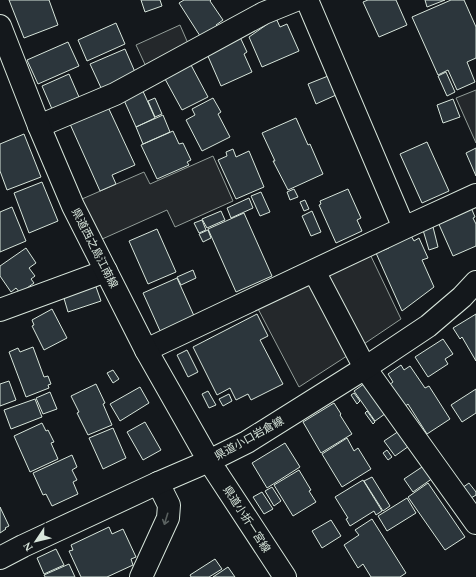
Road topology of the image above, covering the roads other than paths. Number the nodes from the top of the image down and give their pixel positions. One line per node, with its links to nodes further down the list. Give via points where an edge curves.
1 (296, 0): 3 (street)
2 (306, 0): 7 (street)
3 (260, 7): 5 (street, via 115,94)
4 (0, 26): 5 (street, 県道西之島江南線)
5 (39, 126): 8 (street, 県道西之島江南線)
6 (476, 194): 7 (street)
7 (404, 228): 9 (street)
8 (106, 271): 11 (street); 12 (street, 県道西之島江南線)
9 (314, 271): 12 (street); 13 (street)
10 (476, 282): 13 (street, 県道小口岩倉線, via 428,326)
11 (0, 310)
12 (146, 350): 14 (street, 県道西之島江南線)
13 (365, 368): 14 (street, 県道小口岩倉線, via 247,442); 16 (street)
14 (209, 461): 15 (street, 県道小口岩倉線); 19 (street, 県道小折一宮線)
15 (158, 483): 17 (street, 県道小口岩倉線); 18 (street, one-way to 18, via 169,505 168,518)
16 (476, 524)
17 (0, 558)
18 (141, 577)
19 (285, 577)

